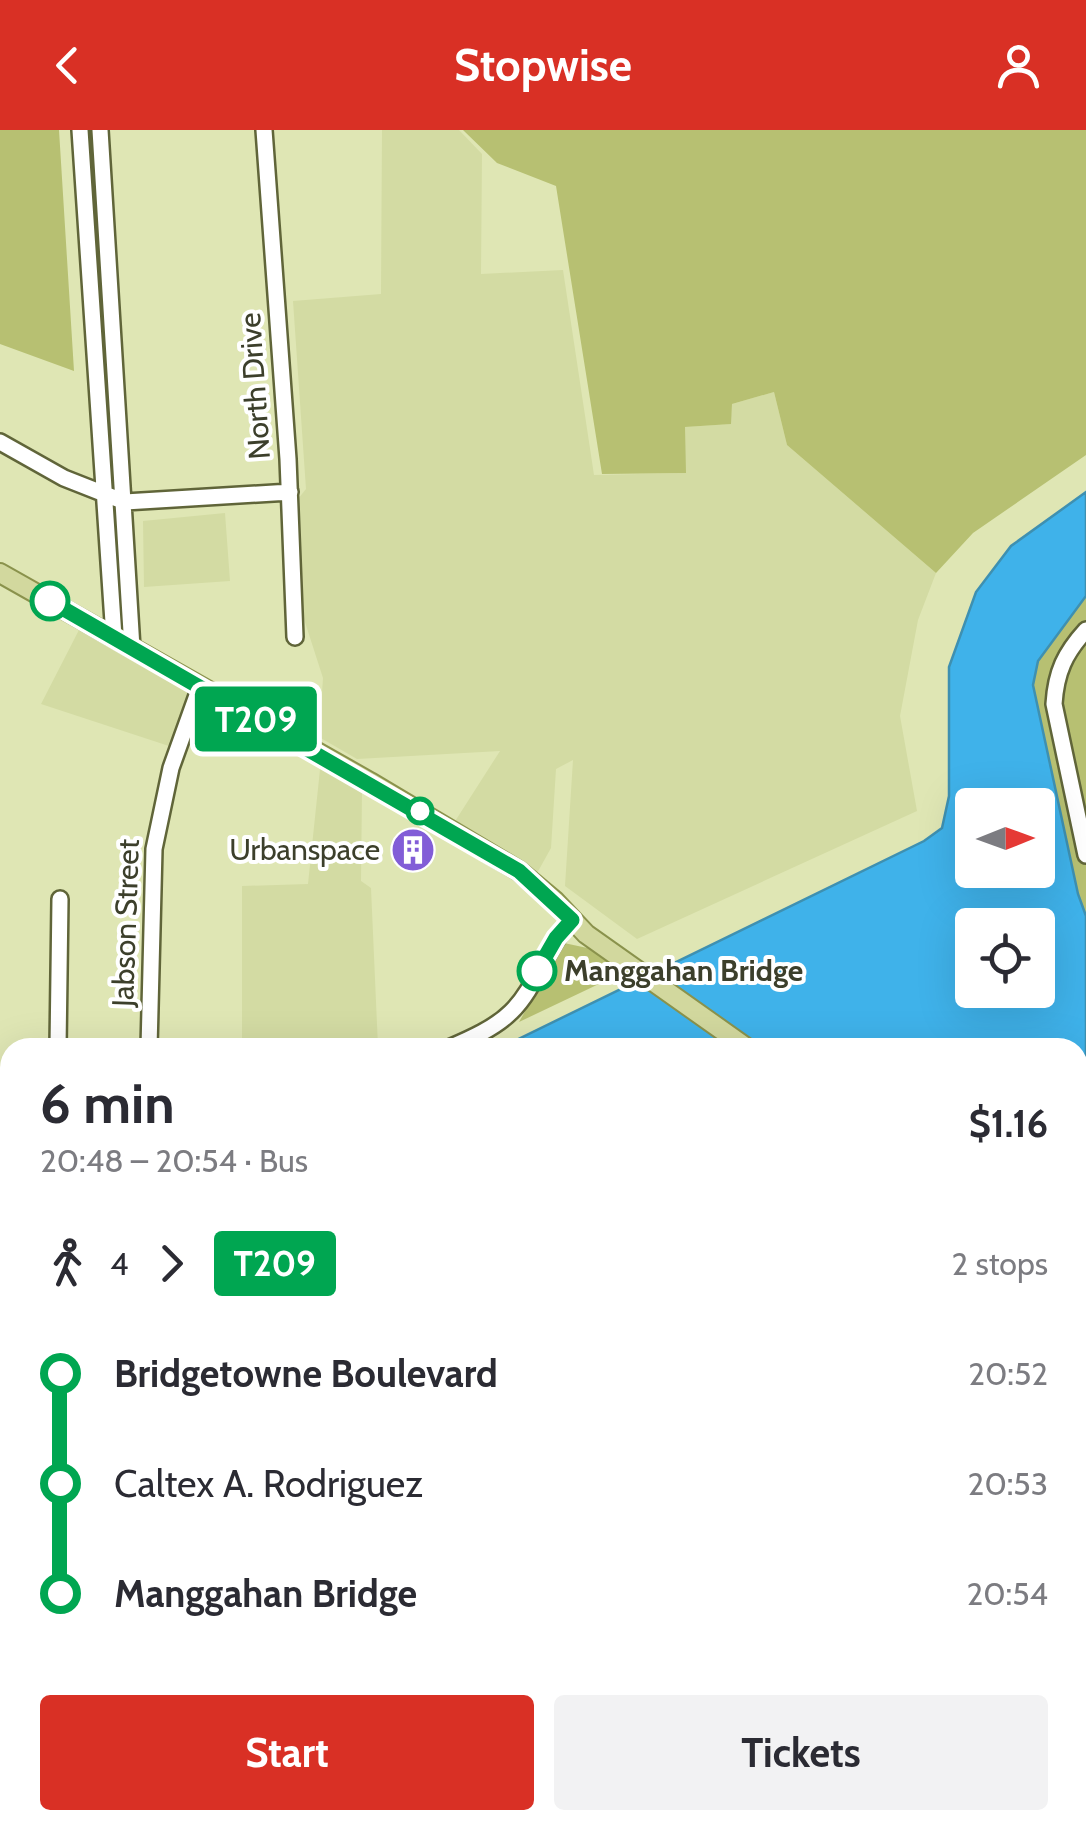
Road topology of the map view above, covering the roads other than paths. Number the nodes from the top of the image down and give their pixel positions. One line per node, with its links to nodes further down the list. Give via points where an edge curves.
1 (80, 130): 6 (street)
2 (100, 130): 7 (street)
3 (264, 130): 5 (street, North Drive)
4 (0, 442): 6 (street)
5 (290, 492): 7 (street); 11 (street, North Drive)
6 (105, 496): 7 (street); 10 (street)
7 (125, 502): 12 (street)
8 (0, 573): 10 (main road)
9 (1086, 630): 14 (street, via 1064,656 1054,704)
10 (114, 637): 12 (main road)
11 (296, 637)
12 (132, 648): 13 (main road)
13 (200, 688): 16 (main road, via 484,849 548,894); 18 (street, Jabson Street, via 170,768 154,849)
14 (1086, 855)
15 (60, 899): 17 (street)
16 (572, 920): 19 (street, via 513,1011); 20 (main road)
17 (58, 1038)
18 (149, 1038)
19 (469, 1038)
20 (733, 1038)

